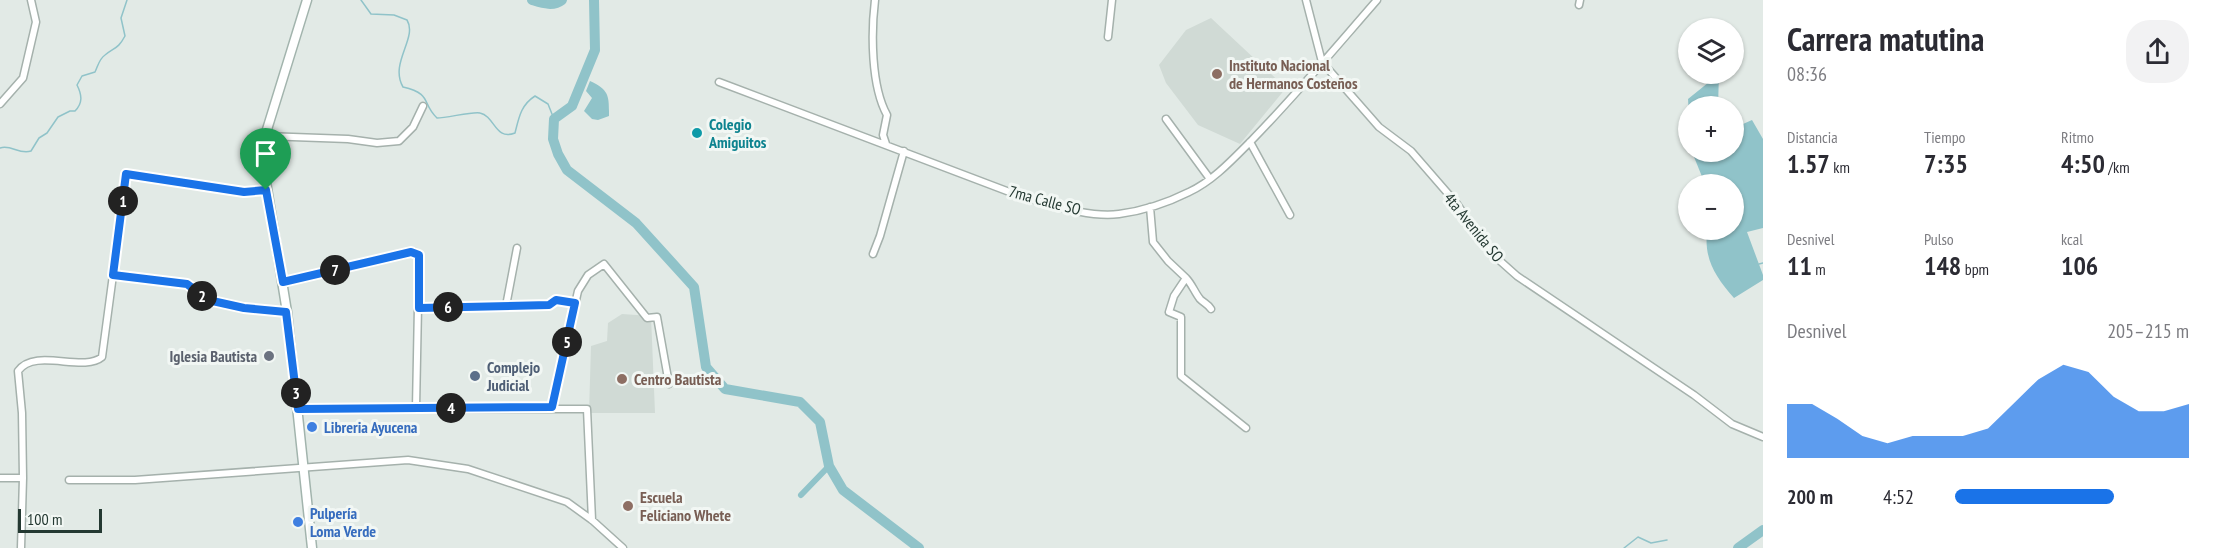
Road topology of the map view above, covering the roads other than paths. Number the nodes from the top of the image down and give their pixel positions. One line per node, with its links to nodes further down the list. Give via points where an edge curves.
1 (31, 0): 10 (street, via 36,22 23,78)
2 (307, 0): 13 (main road)
3 (875, 0): 15 (street, via 873,43 880,102 887,115 883,135)
4 (1112, 0): 7 (street)
5 (1306, 0): 8 (street, 4ta Avenida SO)
6 (1377, 0): 8 (street, 7ma Calle SO)
7 (1108, 37)
8 (1322, 62): 14 (street, 7ma Calle SO); 36 (street, 4ta Avenida SO, via 1379,127 1411,151 1457,204 1490,252 1517,276 1732,424)
9 (719, 82): 15 (street, 7ma Calle SO)
10 (0, 104)
11 (423, 106): 13 (street, via 413,127 399,141)
12 (1166, 119): 17 (street)
13 (265, 136): 18 (main road, via 262,157)
14 (1250, 142): 17 (street, 7ma Calle SO); 20 (street)
15 (886, 144): 16 (street, 7ma Calle SO)
16 (904, 151): 19 (street, 7ma Calle SO, via 1067,209 1117,214); 22 (street)
17 (1210, 179): 19 (street, 7ma Calle SO, via 1190,192)
18 (266, 190): 23 (street, via 244,192 126,174); 25 (main road)
19 (1150, 207): 24 (street, via 1153,242)
20 (1290, 215)
21 (517, 248): 27 (street)
22 (873, 254)
23 (113, 275): 30 (street, via 187,284 208,300); 39 (street, via 102,357 94,362 30,363 18,371)
24 (1186, 278): 29 (street); 35 (street, via 1169,312 1181,317 1181,376)
25 (283, 282): 28 (street, via 415,252 419,255); 30 (main road)
26 (575, 303): 27 (street, via 556,300 549,305); 31 (street, via 588,275 604,264 647,318 657,317); 32 (street)
27 (506, 306): 28 (street)
28 (419, 308): 33 (street)
29 (1211, 309)
30 (286, 312): 34 (main road)
31 (669, 384)
32 (552, 407): 33 (street); 41 (street, via 587,409)
33 (416, 408): 34 (street)
34 (298, 409): 37 (main road)
35 (1246, 428)
36 (1763, 437)
37 (302, 469): 40 (street, via 135,480); 41 (street, via 408,460 447,464 526,486 567,502); 43 (main road)
38 (0, 478): 39 (street)
39 (23, 478): 42 (street)
40 (69, 480)
41 (592, 520): 44 (street)
42 (21, 548)
43 (312, 548)
44 (623, 548)

